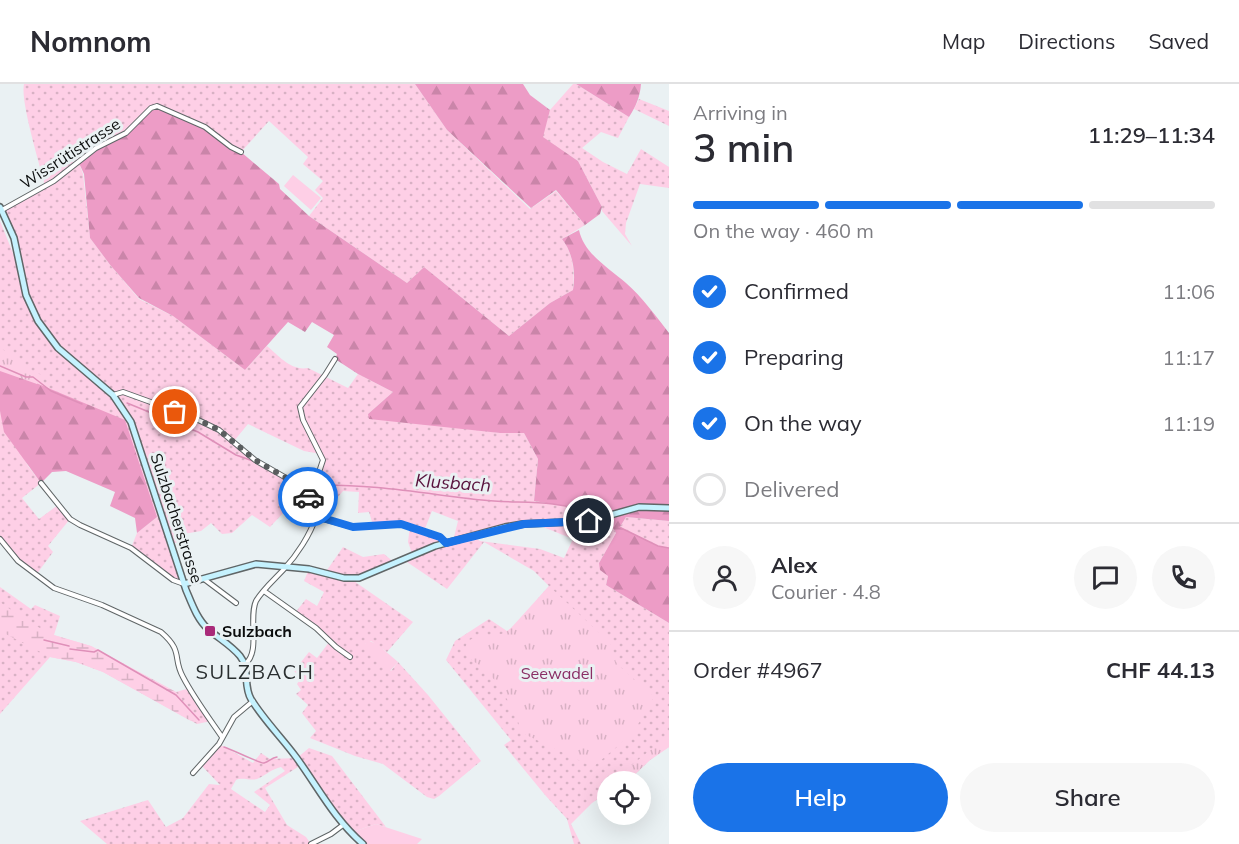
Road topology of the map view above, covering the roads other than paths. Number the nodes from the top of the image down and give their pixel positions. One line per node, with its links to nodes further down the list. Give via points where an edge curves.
1 (241, 152): 2 (street, Wissrütistrasse, via 205,127 157,106 126,133 96,148 54,181)
2 (1, 209): 4 (street, Sulzbacherstrasse, via 14,238 26,294 38,321 58,348)
3 (335, 359): 6 (street, via 300,407 323,460)
4 (113, 395): 6 (street, via 127,394 219,430); 13 (street, Sulzbacherstrasse, via 131,422)
5 (41, 483): 13 (street, via 70,519 131,548)
6 (310, 499): 8 (street)
7 (669, 508): 10 (street, via 639,507 572,524 524,524)
8 (316, 516): 10 (street, via 353,527 401,524 440,537); 11 (street)
9 (0, 539): 19 (street, via 18,561 54,588 161,632 175,648 182,675)
10 (446, 543): 11 (street, via 359,578)
11 (285, 568): 12 (street, via 256,564); 14 (street)
12 (203, 579): 13 (street); 15 (street)
13 (184, 584): 17 (street, Sulzbacherstrasse, via 201,622 235,651)
14 (264, 591): 16 (street); 17 (street, via 254,607 252,645)
15 (236, 603)
16 (350, 657)
17 (244, 664): 18 (street)
18 (252, 701): 19 (street, via 234,717); 21 (street)
19 (222, 737): 20 (street)
20 (193, 774)
21 (345, 828): 22 (street); 23 (street)
22 (311, 844)
23 (363, 844)

